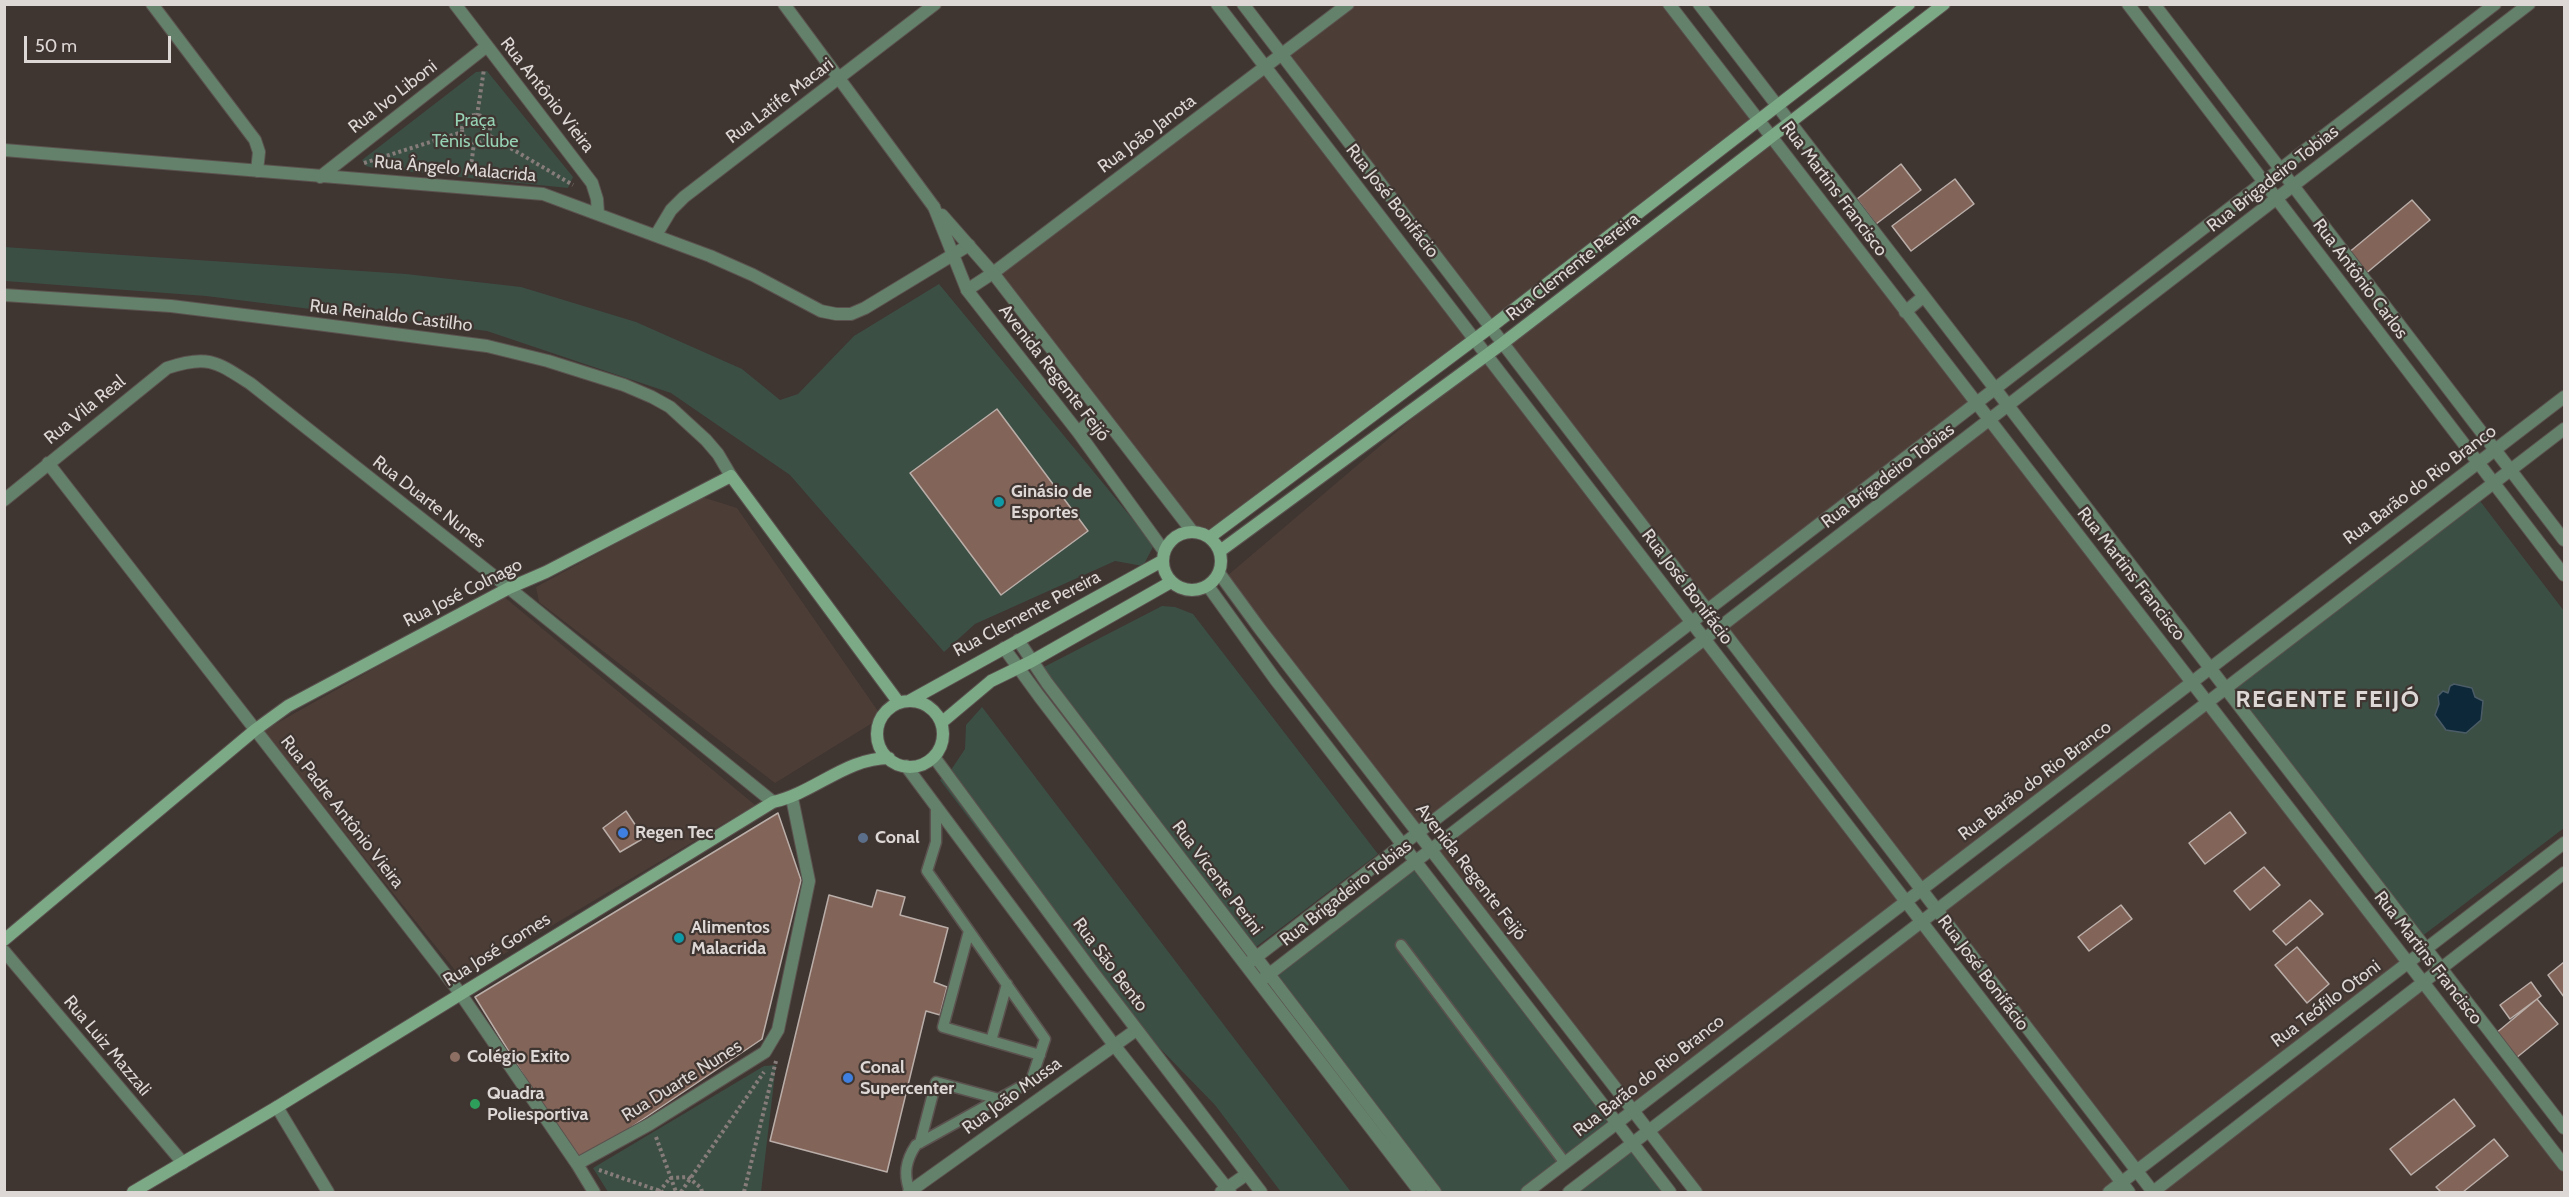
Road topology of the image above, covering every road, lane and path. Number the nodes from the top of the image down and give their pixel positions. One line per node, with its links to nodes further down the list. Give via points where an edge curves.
1 (152, 4): 31 (street, via 255,140 259,152)
2 (455, 4): 16 (street, Rua Antônio Vieira)
3 (784, 4): 19 (street, Avenida Regente Feijó)
4 (935, 4): 19 (street, Rua Latife Macari)
5 (1217, 4): 18 (street, Rua José Bonifácio)
6 (1243, 4): 17 (street, Rua José Bonifácio)
7 (1348, 4): 17 (street, Rua João Janota)
8 (1669, 4): 22 (street, Rua Martins Francisco)
9 (1699, 4): 20 (street, Rua Martins Francisco)
10 (1909, 4): 20 (main road, Rua Clemente Pereira)
11 (1944, 4): 23 (main road, Rua Clemente Pereira)
12 (2128, 4): 33 (street, Rua Antônio Carlos)
13 (2154, 4): 30 (street, Rua Antônio Carlos)
14 (2495, 4): 30 (street, Rua Brigadeiro Tobias)
15 (2529, 4): 34 (street, Rua Brigadeiro Tobias)
16 (487, 46): 21 (path); 32 (street, Rua Ivo Liboni); 36 (street, Rua Antônio Vieira, via 592,183)
17 (1281, 55): 18 (street, Rua João Janota); 48 (street, Rua José Bonifácio)
18 (1265, 66): 43 (street, Rua João Janota); 49 (street, Rua José Bonifácio)
19 (838, 79): 38 (street, Avenida Regente Feijó); 40 (street, Rua Latife Macari, via 684,197)
20 (1777, 106): 22 (main road, Rua Clemente Pereira); 23 (street, Rua Martins Francisco)
21 (477, 116): 24 (path, via 470,115 462,123); 25 (path, via 490,124)
22 (1759, 120): 26 (street, Rua Martins Francisco); 48 (main road, Rua Clemente Pereira)
23 (1790, 123): 26 (main road, Rua Clemente Pereira); 46 (street, Rua Martins Francisco)
24 (462, 132): 27 (path); 29 (path)
25 (490, 136): 27 (path, via 481,144); 36 (path)
26 (1772, 138): 47 (street, Rua Martins Francisco); 50 (main road, Rua Clemente Pereira)
27 (474, 143): 35 (path)
28 (4, 150): 31 (street, Rua Ângelo Malacrida)
29 (353, 166)
30 (2281, 170): 33 (street, Rua Brigadeiro Tobias); 34 (street, Rua Antônio Carlos)
31 (257, 171): 32 (street, Rua Ângelo Malacrida)
32 (320, 177): 35 (street, Rua Ângelo Malacrida)
33 (2264, 182): 37 (street, Rua Antônio Carlos); 53 (street, Rua Brigadeiro Tobias)
34 (2293, 186): 37 (street, Rua Brigadeiro Tobias); 61 (street, Rua Antônio Carlos)
35 (468, 187): 39 (street, Rua Ângelo Malacrida, via 543,194)
36 (597, 199): 39 (street, Rua Antônio Vieira)
37 (2277, 199): 56 (street, Rua Brigadeiro Tobias); 63 (street, Rua Antônio Carlos)
38 (934, 207): 41 (street, Avenida Regente Feijó); 42 (street, Avenida Regente Feijó)
39 (598, 213): 40 (street, Rua Ângelo Malacrida)
40 (656, 235): 42 (street, Rua Ângelo Malacrida, via 753,275 820,311 836,314 851,314 865,308)
41 (969, 245): 42 (street, Rua Ângelo Malacrida); 43 (street, Avenida Regente Feijó)
42 (954, 254): 44 (street, Avenida Regente Feijó)
43 (993, 273): 44 (street, Rua João Janota); 57 (street, Avenida Regente Feijó)
44 (967, 290): 60 (street, Avenida Regente Feijó)
45 (4, 295): 65 (street, Rua Reinaldo Castilho, via 171,306 487,346 548,361 624,385 670,407 706,440)
46 (1923, 297): 47 (street); 53 (street, Rua Martins Francisco)
47 (1905, 312): 55 (street, Rua Martins Francisco)
48 (1491, 327): 49 (main road, Rua Clemente Pereira); 50 (street, Rua José Bonifácio)
49 (1475, 338): 51 (street, Rua José Bonifácio); 69 (main road, Rua Clemente Pereira)
50 (1503, 343): 51 (main road, Rua Clemente Pereira); 78 (street, Rua José Bonifácio)
51 (1487, 355): 71 (main road, Rua Clemente Pereira); 79 (street, Rua José Bonifácio)
52 (194, 360): 62 (street, Rua Vila Real, via 167,368); 77 (street, Rua Duarte Nunes, via 210,361 251,384)
53 (1994, 389): 55 (street, Rua Brigadeiro Tobias); 56 (street, Rua Martins Francisco)
54 (2565, 397): 61 (street, Rua Barão do Rio Branco)
55 (1977, 404): 58 (street, Rua Martins Francisco); 78 (street, Rua Brigadeiro Tobias)
56 (2008, 406): 58 (street, Rua Brigadeiro Tobias); 87 (street, Rua Martins Francisco)
57 (1101, 413): 60 (street); 68 (street, Avenida Regente Feijó)
58 (1990, 420): 80 (street, Rua Brigadeiro Tobias); 89 (street, Rua Martins Francisco)
59 (2565, 429): 64 (street)
60 (1078, 432): 72 (street, Avenida Regente Feijó)
61 (2496, 450): 63 (street, Rua Barão do Rio Branco); 64 (street, Rua Antônio Carlos)
62 (48, 463): 67 (street, Rua Vila Real); 95 (street, Rua Padre Antônio Vieira)
63 (2479, 463): 66 (street, Rua Antônio Carlos); 87 (street, Rua Barão do Rio Branco)
64 (2511, 470): 66 (street); 70 (street, Rua Antônio Carlos)
65 (731, 476): 77 (main road, Rua José Colnago); 91 (main road)
66 (2494, 483): 74 (street, Rua Antônio Carlos); 90 (street)
67 (4, 500)
68 (1192, 531): 69 (main road); 72 (main road, via 1172,539)
69 (1210, 537): 71 (main road)
70 (2565, 540)
71 (1220, 551): 73 (main road)
72 (1163, 556): 75 (main road, via 1166,576); 82 (main road, Rua Clemente Pereira)
73 (1219, 573): 76 (main road); 86 (street, Avenida Regente Feijó)
74 (2565, 574)
75 (1172, 582): 76 (main road, via 1189,591); 84 (main road)
76 (1208, 586): 88 (street, Avenida Regente Feijó)
77 (509, 588): 95 (main road, Rua José Colnago, via 302,698); 103 (street, Rua Duarte Nunes)
78 (1707, 610): 79 (street, Rua Brigadeiro Tobias); 80 (street, Rua José Bonifácio)
79 (1691, 622): 81 (street, Rua José Bonifácio); 93 (street, Rua Brigadeiro Tobias)
80 (1720, 627): 81 (street, Rua Brigadeiro Tobias); 111 (street, Rua José Bonifácio)
81 (1704, 639): 96 (street, Rua Brigadeiro Tobias); 112 (street, Rua José Bonifácio)
82 (1018, 640): 83 (main road, Rua Clemente Pereira); 84 (street, Rua Vicente Perini)
83 (1004, 648): 85 (street, Rua Vicente Perini); 91 (main road, Rua Clemente Pereira)
84 (1032, 661): 85 (main road); 120 (street, Rua Vicente Perini)
85 (1018, 667): 94 (main road, via 991,681); 120 (street, Rua Vicente Perini)
86 (1290, 668): 88 (street); 97 (street, Avenida Regente Feijó)
87 (2210, 668): 89 (street, Rua Barão do Rio Branco); 90 (street, Rua Martins Francisco)
88 (1275, 679): 98 (street, Avenida Regente Feijó)
89 (2192, 683): 92 (street, Rua Martins Francisco); 111 (street, Rua Barão do Rio Branco)
90 (2226, 688): 92 (street); 118 (street, Rua Martins Francisco)
91 (904, 702): 94 (main road, via 929,707); 100 (main road, via 890,708 878,726 879,745)
92 (2208, 703): 113 (street); 121 (street, Rua Martins Francisco)
93 (1567, 718): 96 (street); 105 (street, Rua Brigadeiro Tobias)
94 (941, 723): 99 (main road, via 943,741)
95 (255, 730): 116 (main road, Rua José Colnago); 126 (street, Rua Padre Antônio Vieira)
96 (1580, 735): 108 (street, Rua Brigadeiro Tobias)
97 (1350, 745): 98 (street); 105 (street, Avenida Regente Feijó)
98 (1334, 756): 107 (street, Avenida Regente Feijó)
99 (934, 757): 101 (main road, via 916,766); 128 (street, Rua São Bento)
100 (889, 758): 101 (main road); 102 (main road, Rua José Gomes, via 851,767)
101 (906, 766): 104 (street)
102 (792, 798): 103 (main road, Rua José Gomes); 127 (street, Rua Duarte Nunes, via 809,880)
103 (773, 802): 126 (main road, Rua José Gomes)
104 (936, 806): 115 (lane, via 936,842 927,871); 130 (street)
105 (1418, 833): 107 (street, Rua Brigadeiro Tobias); 108 (street, Avenida Regente Feijó)
106 (2565, 843): 118 (street, Rua Teófilo Otoni)
107 (1402, 845): 109 (street, Avenida Regente Feijó); 120 (street, Rua Brigadeiro Tobias)
108 (1431, 850): 109 (street, Rua Brigadeiro Tobias); 135 (street, Avenida Regente Feijó)
109 (1416, 862): 123 (street, Rua Brigadeiro Tobias); 137 (street, Avenida Regente Feijó)
110 (2565, 873): 122 (street)
111 (1921, 890): 112 (street, Rua Barão do Rio Branco); 113 (street, Rua José Bonifácio)
112 (1905, 901): 114 (street, Rua José Bonifácio); 135 (street, Rua Barão do Rio Branco)
113 (1937, 910): 114 (street); 146 (street, Rua José Bonifácio)
114 (1921, 921): 139 (street); 150 (street, Rua José Bonifácio)
115 (969, 931): 125 (lane); 129 (lane, via 944,1027)
116 (4, 940)
117 (1401, 945): 143 (lane)
118 (2426, 949): 121 (street, Rua Teófilo Otoni); 122 (street, Rua Martins Francisco)
119 (4, 951): 142 (street, Rua Luiz Mazzali)
120 (1250, 962): 123 (street, Rua Vicente Perini)
121 (2409, 963): 124 (street, Rua Martins Francisco); 146 (street, Rua Teófilo Otoni)
122 (2441, 968): 124 (street); 138 (street, Rua Martins Francisco)
123 (1264, 979): 162 (street, Rua Vicente Perini); 163 (street, Rua Vicente Perini)
124 (2424, 983): 145 (street, Rua Martins Francisco); 169 (street)
125 (1007, 984): 129 (lane); 132 (lane, via 1045,1039)
126 (460, 993): 134 (main road, Rua José Gomes); 144 (street, Rua Padre Antônio Vieira)
127 (778, 1030): 131 (street, Rua Duarte Nunes); 159 (path, via 776,1065)
128 (1136, 1030): 130 (street, Rua João Mussa); 147 (street, Rua São Bento)
129 (991, 1041): 132 (lane)
130 (1114, 1045): 151 (street); 160 (street, Rua João Mussa)
131 (765, 1052): 136 (street, Rua Duarte Nunes); 149 (path, via 769,1065)
132 (1040, 1055): 133 (lane, via 1031,1081)
133 (999, 1099): 140 (lane); 140 (lane, via 936,1082)
134 (277, 1107): 142 (main road, Rua José Gomes); 153 (street)
135 (1633, 1111): 137 (street, Rua Barão do Rio Branco); 139 (street, Avenida Regente Feijó)
136 (650, 1124): 144 (street, Rua Duarte Nunes); 148 (path)
137 (1617, 1124): 141 (street, Avenida Regente Feijó); 143 (street, Rua Barão do Rio Branco)
138 (2565, 1128)
139 (1648, 1131): 141 (street); 167 (street, Avenida Regente Feijó)
140 (920, 1143): 160 (lane, via 907,1162 905,1180)
141 (1632, 1144): 165 (street); 166 (street, Avenida Regente Feijó)
142 (183, 1163): 152 (main road, Rua José Gomes)
143 (1565, 1163): 164 (street, Rua Barão do Rio Branco)
144 (577, 1164): 154 (street, Rua Padre Antônio Vieira); 155 (path)
145 (2565, 1165)
146 (2137, 1171): 150 (street, Rua Teófilo Otoni); 169 (street, Rua José Bonifácio)
147 (1247, 1174): 151 (street); 161 (street, Rua São Bento)
148 (670, 1178): 149 (path); 155 (path); 156 (path)
149 (691, 1179): 157 (path); 158 (path)
150 (2125, 1188): 168 (street, Rua Teófilo Otoni)
151 (1226, 1191)
152 (133, 1192)
153 (328, 1192)
154 (594, 1192)
155 (660, 1192)
156 (676, 1192)
157 (681, 1192)
158 (702, 1192)
159 (744, 1192)
160 (909, 1192)
161 (1261, 1192)
162 (1420, 1192)
163 (1435, 1192)
164 (1527, 1192)
165 (1569, 1192)
166 (1670, 1192)
167 (1696, 1192)
168 (2109, 1192)
169 (2153, 1192)

